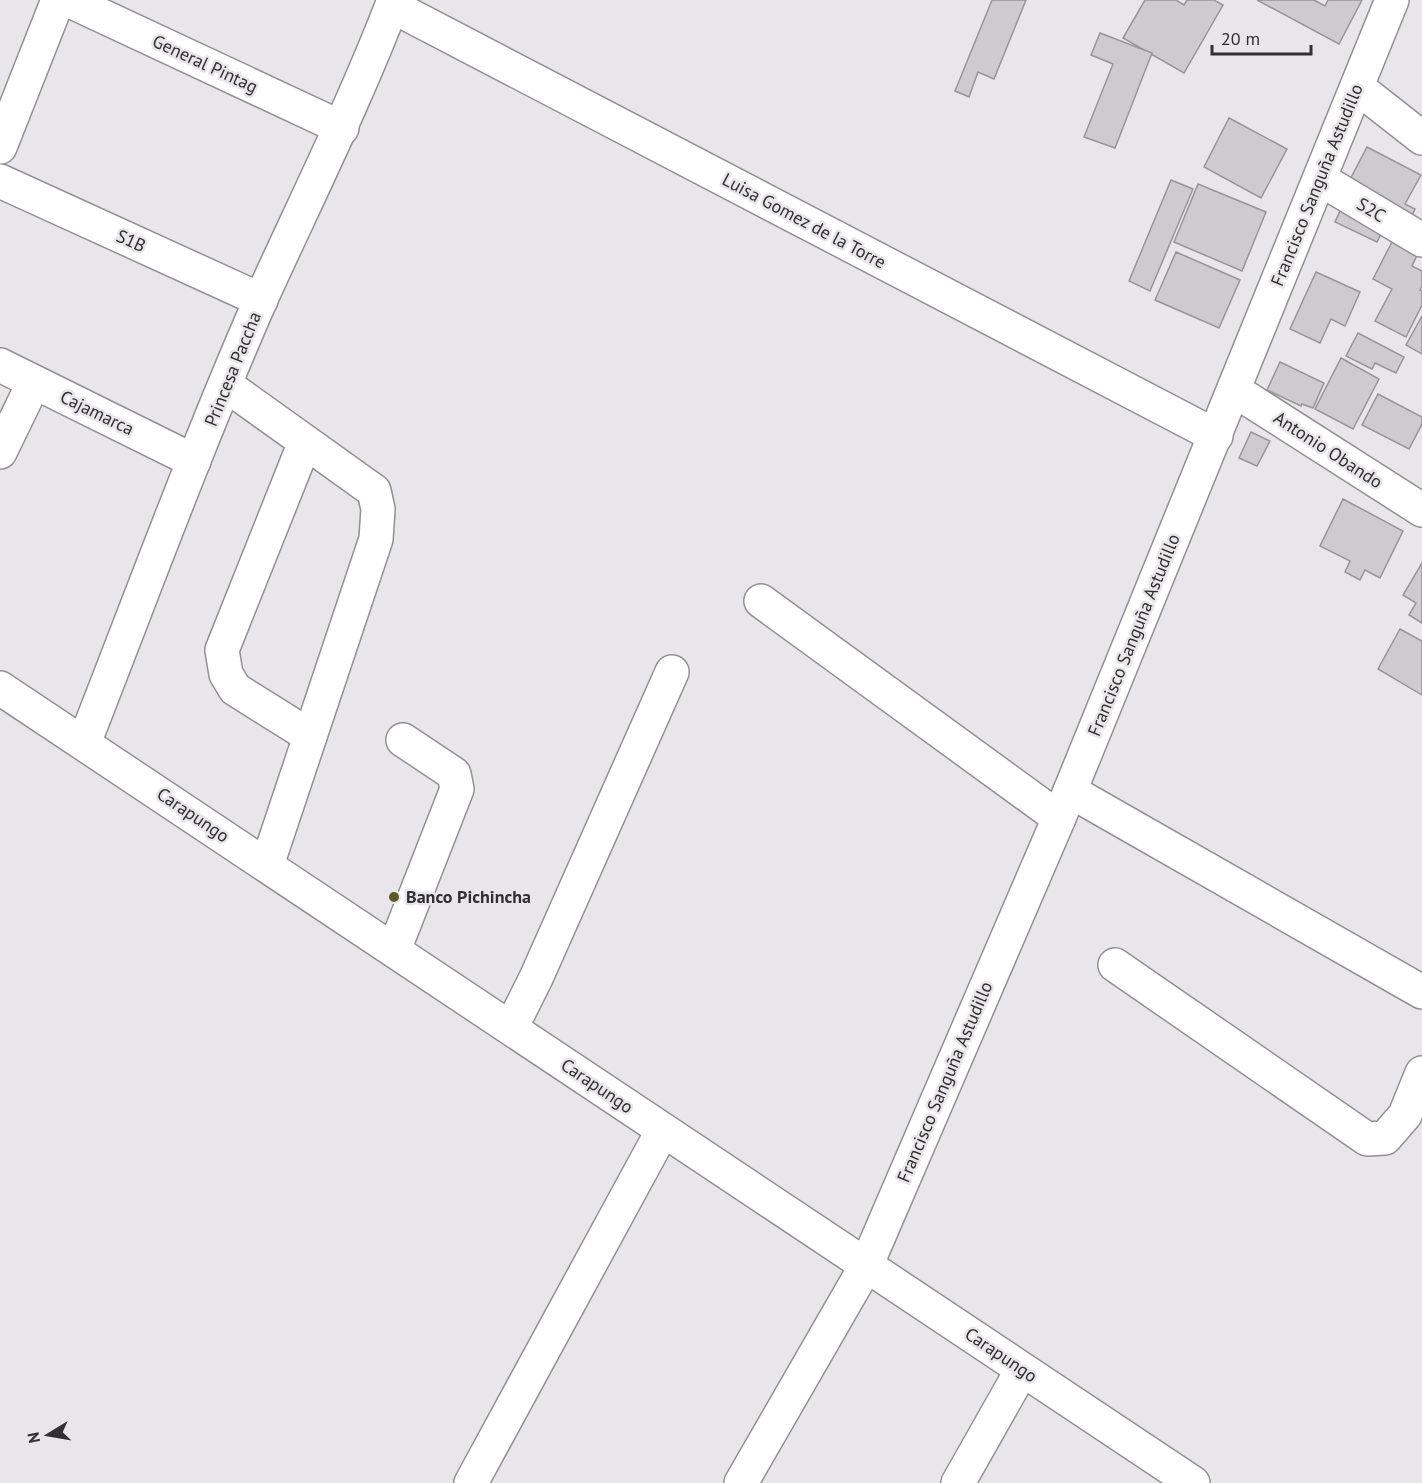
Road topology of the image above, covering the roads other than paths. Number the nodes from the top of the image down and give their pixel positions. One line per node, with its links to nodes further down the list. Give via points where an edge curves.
1 (58, 0): 8 (street)
2 (68, 0): 6 (street, General Pintag)
3 (1392, 0): 5 (street, Francisco Sanguña Astudillo)
4 (393, 3): 6 (street, Princesa Paccha); 17 (street, Luisa Gomez de la Torre)
5 (1357, 87): 7 (street); 9 (street, Francisco Sanguña Astudillo)
6 (342, 128): 12 (street, Princesa Paccha)
7 (1422, 138)
8 (0, 147)
9 (1320, 179): 11 (street, S2C); 16 (street, Francisco Sanguña Astudillo)
10 (0, 182): 12 (street, S1B)
11 (1422, 240)
12 (261, 300): 15 (street, Princesa Paccha)
13 (0, 365): 14 (street, Cajamarca)
14 (34, 382): 19 (street); 20 (street, Cajamarca)
15 (226, 386): 18 (street); 20 (street, Princesa Paccha)
16 (1234, 390): 17 (street, Francisco Sanguña Astudillo); 21 (street, Antonio Obando)
17 (1216, 436): 28 (street, Francisco Sanguña Astudillo)
18 (305, 442): 25 (street, via 374,492 378,509 376,539); 25 (street, via 222,650 226,674 235,689)
19 (0, 452)
20 (194, 461): 27 (street, Princesa Paccha)
21 (1422, 510)
22 (761, 601): 28 (street)
23 (672, 672): 33 (street)
24 (0, 688): 27 (street, Carapungo)
25 (310, 736): 29 (street)
26 (403, 740): 30 (street, via 454,774 457,789)
27 (84, 742): 29 (street, Carapungo)
28 (1064, 805): 32 (street); 36 (street, Francisco Sanguña Astudillo)
29 (267, 865): 30 (street, Carapungo)
30 (394, 950): 33 (street, Carapungo)
31 (1115, 965): 34 (street, via 1367,1139 1385,1138 1392,1131 1405,1115)
32 (1422, 992)
33 (511, 1028): 35 (street, Carapungo)
34 (1422, 1073)
35 (663, 1130): 36 (street, Carapungo); 38 (street)
36 (866, 1266): 37 (street, Carapungo); 39 (street, Francisco Sanguña Astudillo)
37 (1022, 1370): 40 (street); 41 (street, Carapungo)
38 (471, 1483)
39 (741, 1483)
40 (958, 1483)
41 (1194, 1483)

